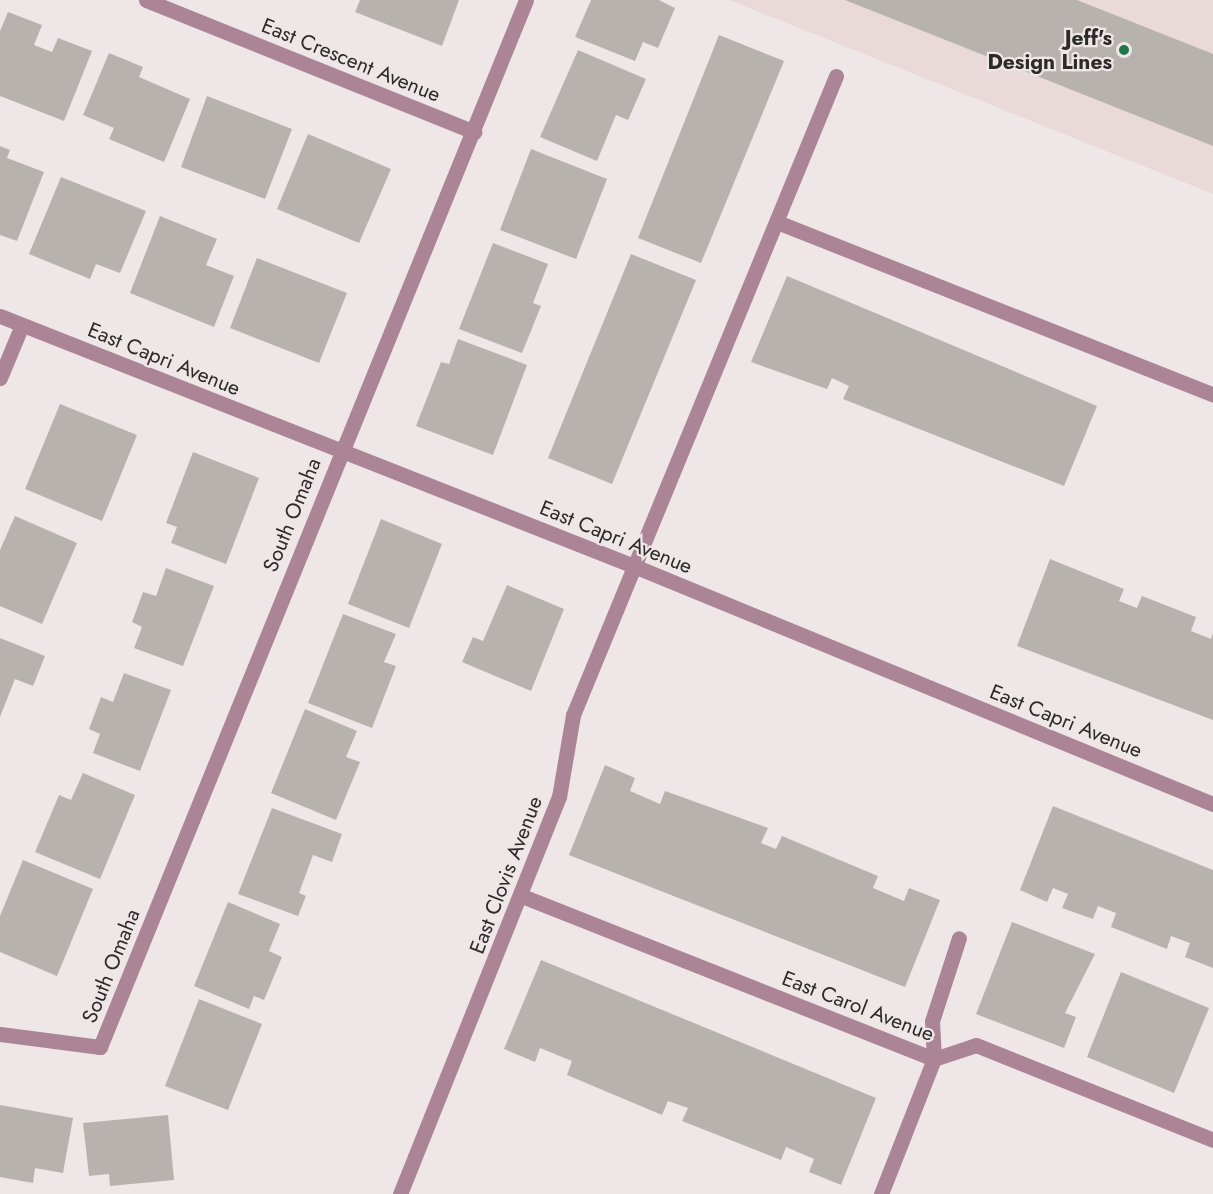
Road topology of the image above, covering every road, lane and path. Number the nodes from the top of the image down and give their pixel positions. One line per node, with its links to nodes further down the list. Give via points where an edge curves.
1 (146, 0): 4 (street, East Crescent Avenue)
2 (526, 0): 4 (street, South Omaha)
3 (836, 76): 5 (street, East Clovis Avenue)
4 (475, 132): 10 (street, South Omaha)
5 (777, 222): 9 (street); 11 (street, East Clovis Avenue)
6 (0, 316): 7 (street, East Capri Avenue)
7 (22, 325): 8 (street); 10 (street, East Capri Avenue)
8 (0, 378)
9 (1213, 395)
10 (340, 453): 11 (street, East Capri Avenue); 15 (street, South Omaha, via 100,1047)
11 (634, 566): 12 (street, East Capri Avenue); 13 (street, East Clovis Avenue, via 573,715 559,797)
12 (1213, 804)
13 (522, 896): 16 (street, East Carol Avenue); 18 (street, East Clovis Avenue)
14 (959, 938): 16 (street, via 932,1021)
15 (0, 1034)
16 (934, 1059): 17 (street, East Carol Avenue, via 976,1045); 19 (street)
17 (1213, 1140)
18 (400, 1194)
19 (881, 1194)

